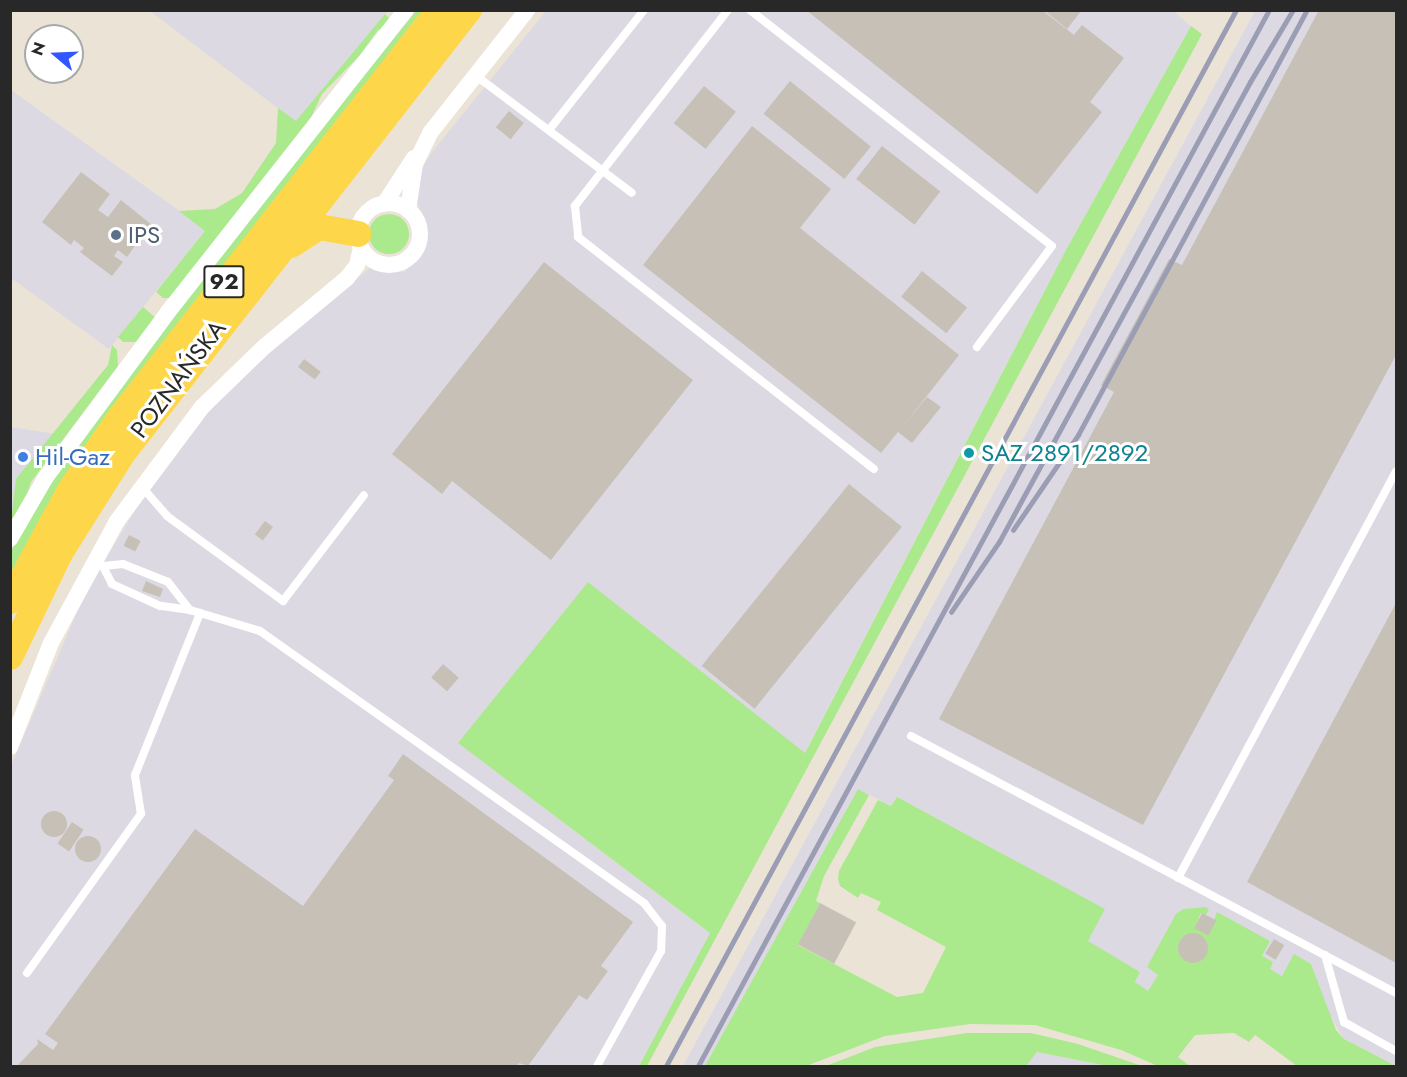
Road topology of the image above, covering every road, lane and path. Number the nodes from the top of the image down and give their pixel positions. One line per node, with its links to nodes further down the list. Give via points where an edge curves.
1 (440, 10): 24 (main road, POZNAŃSKA / 92, via 121,416 70,490)
2 (469, 10): 16 (main road, POZNAŃSKA / 92)
3 (526, 10): 8 (street)
4 (644, 10): 9 (lane)
5 (728, 10): 11 (lane)
6 (750, 10): 17 (lane, via 1052,246)
7 (404, 11): 22 (street, POZNAŃSKA, via 168,312 46,477)
8 (475, 75): 9 (lane); 10 (street)
9 (549, 130): 11 (lane)
10 (418, 153): 13 (street); 14 (street)
11 (603, 171): 12 (lane); 18 (lane, via 574,206 578,237)
12 (632, 193)
13 (384, 204): 14 (street); 15 (street, via 366,214)
14 (408, 210): 15 (street, via 416,219 419,240 408,259 387,265 376,263)
15 (359, 240): 16 (main road, via 336,227 313,228); 20 (street, via 354,272 221,387)
16 (260, 274): 27 (main road, POZNAŃSKA / 92, via 104,479 60,554)
17 (977, 347)
18 (874, 469)
19 (1396, 472): 30 (lane)
20 (142, 488): 21 (lane, via 167,516 283,601); 23 (street)
21 (364, 495)
22 (11, 536)
23 (97, 564): 25 (lane, via 112,584 160,606); 25 (lane, via 123,564 168,582); 29 (street, via 51,643)
24 (10, 601)
25 (190, 610): 26 (lane)
26 (200, 613): 32 (lane, via 135,775 141,814); 35 (lane, via 260,631 644,903 662,926 661,951)
27 (10, 657)
28 (910, 736): 30 (lane)
29 (10, 747)
30 (1178, 878): 31 (lane)
31 (1325, 955): 33 (lane); 34 (lane, via 1344,1022)
32 (27, 973)
33 (1396, 993)
34 (1396, 1051)
35 (597, 1066)

